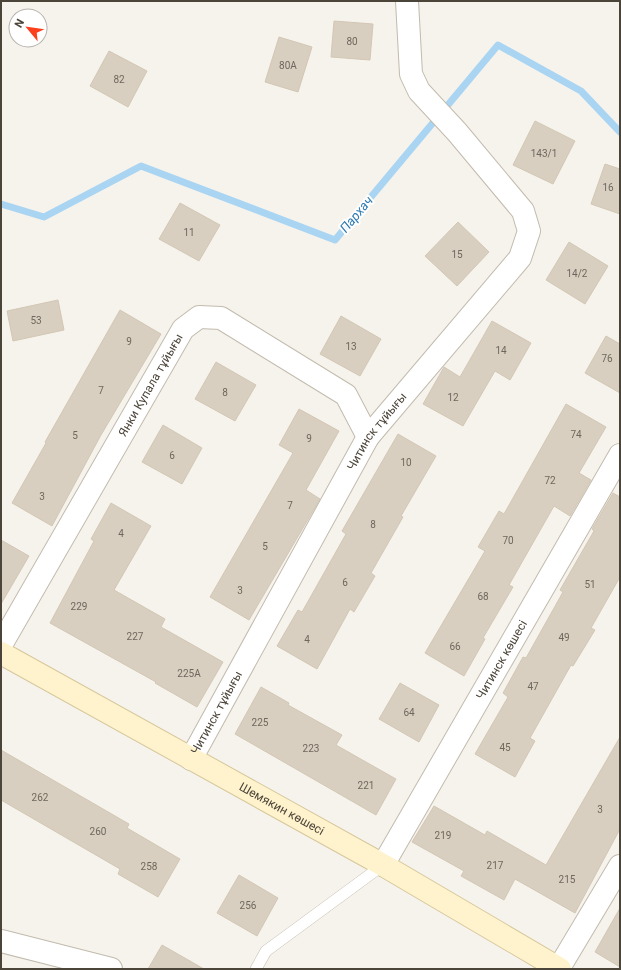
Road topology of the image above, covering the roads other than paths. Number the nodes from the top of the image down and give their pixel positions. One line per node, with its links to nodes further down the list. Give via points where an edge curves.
1 (407, 1): 2 (street, Читинск тұйығы, via 411,74 419,91 523,211 528,231 520,258)
2 (368, 437): 4 (street, Янки Купала тұйығы, via 346,395 221,318 199,317 183,329); 6 (street, Читинск тұйығы)
3 (620, 455): 7 (street, Читинск көшесі)
4 (1, 645)
5 (1, 653): 6 (main road, Шемякин көшесі)
6 (191, 759): 7 (main road, Шемякин көшесі)
7 (383, 866): 11 (lane, via 266,951); 12 (main road, Шемякин көшесі)
8 (620, 866): 12 (street)
9 (1, 941): 10 (street)
10 (111, 969)
11 (256, 969)
12 (559, 969)

